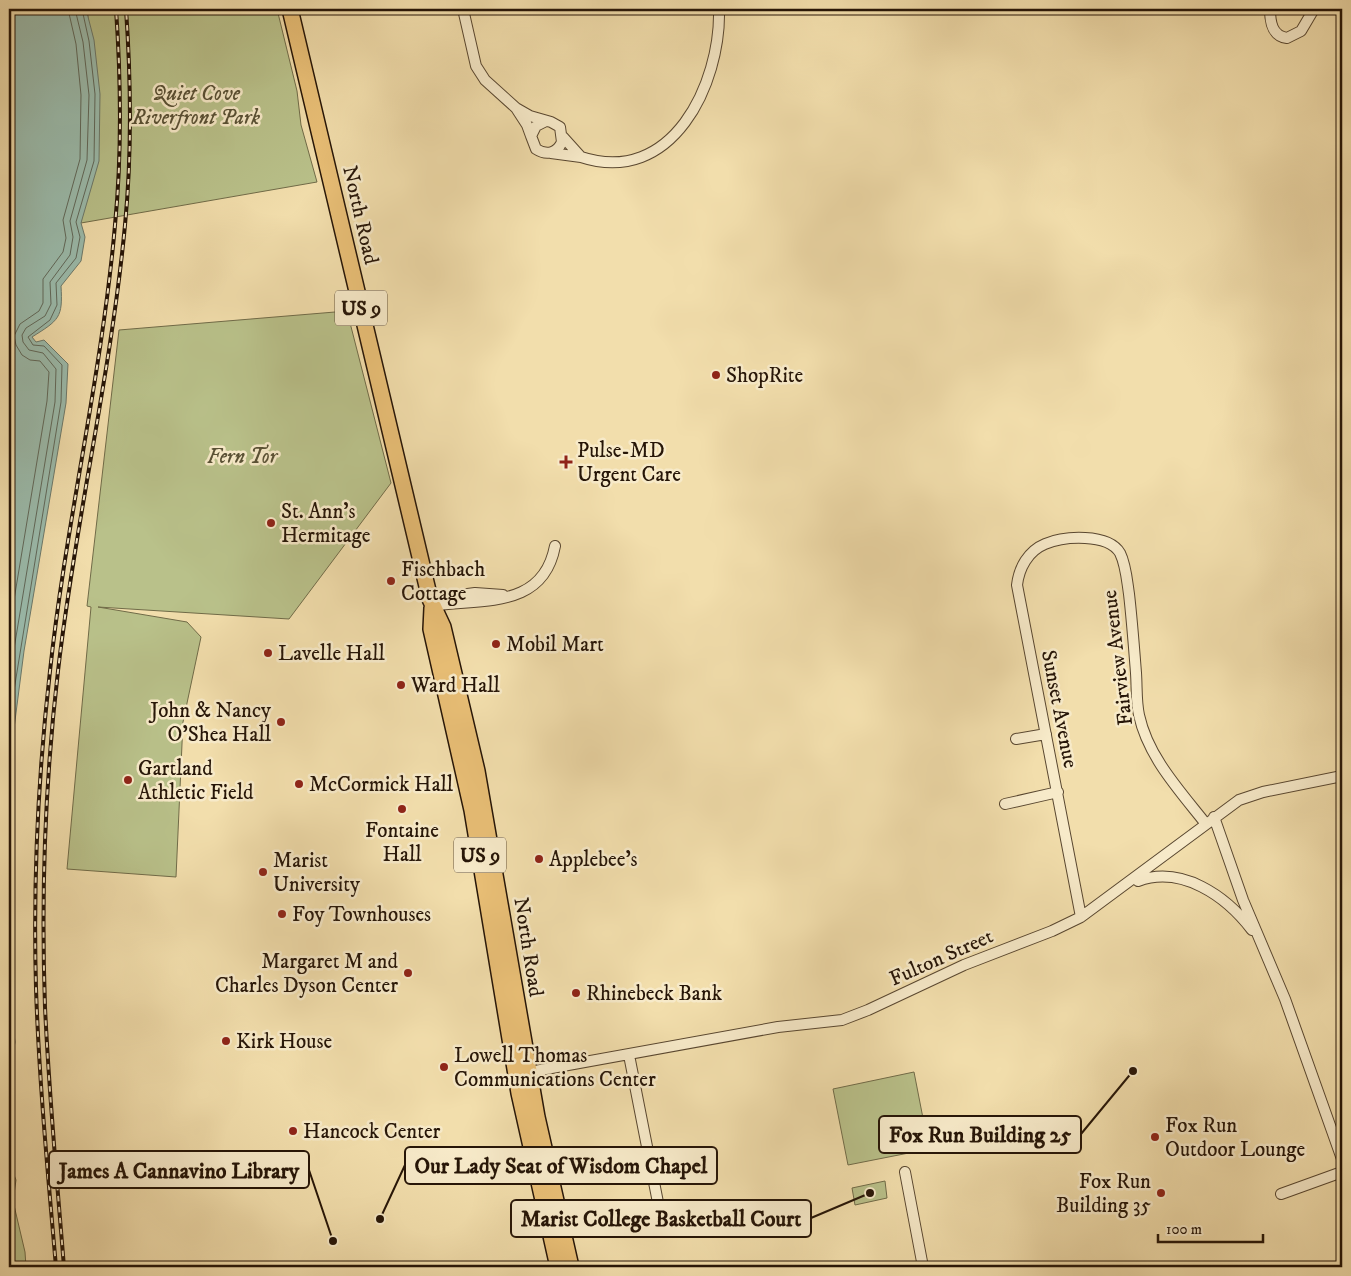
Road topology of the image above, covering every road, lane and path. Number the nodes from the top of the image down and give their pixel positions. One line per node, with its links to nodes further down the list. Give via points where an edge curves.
1 (290, 9): 14 (highway, North Road / US 9)
2 (464, 9): 6 (street, via 476,66 485,80)
3 (719, 9): 11 (street, via 718,38 709,74 689,115 672,138 652,154 636,159 607,161)
4 (1270, 9): 5 (street, via 1270,22 1275,31 1287,38 1301,31)
5 (1314, 9)
6 (516, 108): 7 (street); 8 (street)
7 (546, 121): 8 (street, via 536,126); 9 (street, via 560,127)
8 (531, 136): 10 (street, via 536,149)
9 (563, 137): 10 (street, via 560,147); 11 (street)
10 (551, 153): 11 (street)
11 (581, 157)
12 (1070, 538): 15 (street, Sunset Avenue, via 1043,545 1030,555 1018,572 1016,585); 21 (street, Fairview Avenue, via 1098,540 1120,553 1133,628 1139,714 1146,738 1165,771)
13 (555, 546): 14 (street, via 542,577 526,590 500,600)
14 (431, 602): 26 (highway, North Road / US 9, via 443,627 480,784)
15 (1046, 734): 16 (street); 18 (street, Sunset Avenue)
16 (1016, 739)
17 (1342, 776): 20 (street, Fulton Street, via 1254,794)
18 (1058, 792): 19 (street); 23 (street, Sunset Avenue)
19 (1005, 804)
20 (1214, 817): 21 (street, Fulton Street); 24 (street, via 1236,881)
21 (1206, 824): 22 (street, Fulton Street)
22 (1124, 888): 23 (street, Fulton Street); 24 (street, via 1154,876 1198,884 1232,908)
23 (1081, 917): 25 (street, Fulton Street, via 842,1020 785,1026)
24 (1267, 953): 27 (street)
25 (629, 1055): 26 (street, Fulton Street); 31 (street)
26 (522, 1073): 32 (highway, North Road / US 9); 33 (highway, North Road / US 9)
27 (1342, 1159)
28 (905, 1172): 34 (street)
29 (1342, 1172): 30 (street)
30 (1281, 1194)
31 (663, 1228)
32 (558, 1267)
33 (571, 1267)
34 (923, 1267)

